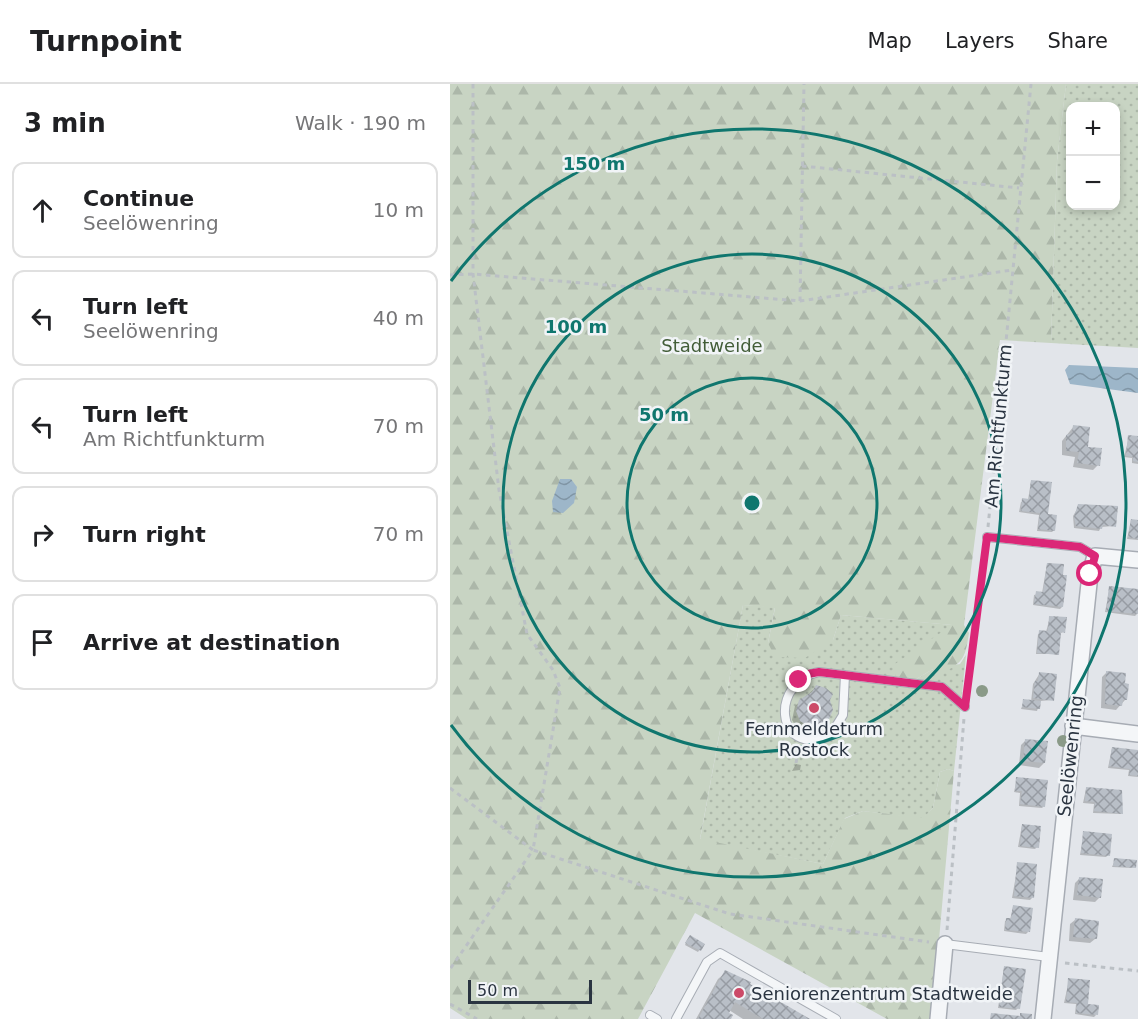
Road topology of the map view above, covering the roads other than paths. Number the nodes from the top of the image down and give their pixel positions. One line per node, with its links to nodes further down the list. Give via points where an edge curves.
1 (987, 537): 2 (lane, via 1080,547)
2 (1095, 556): 3 (street); 6 (street, Seelöwenring)
3 (1138, 560)
4 (845, 675): 4 (lane, via 843,716 830,736 806,741 794,735 783,710 799,680 819,672); 5 (lane, via 942,687)
5 (965, 707)
6 (1073, 726): 7 (street); 9 (street, Seelöwenring)
7 (1138, 734)
8 (945, 944): 9 (lane); 12 (street)
9 (1049, 959): 13 (street, Seelöwenring)
10 (676, 1019): 11 (lane, via 707,962 720,953)
11 (836, 1019)
12 (938, 1019)
13 (1043, 1019)

